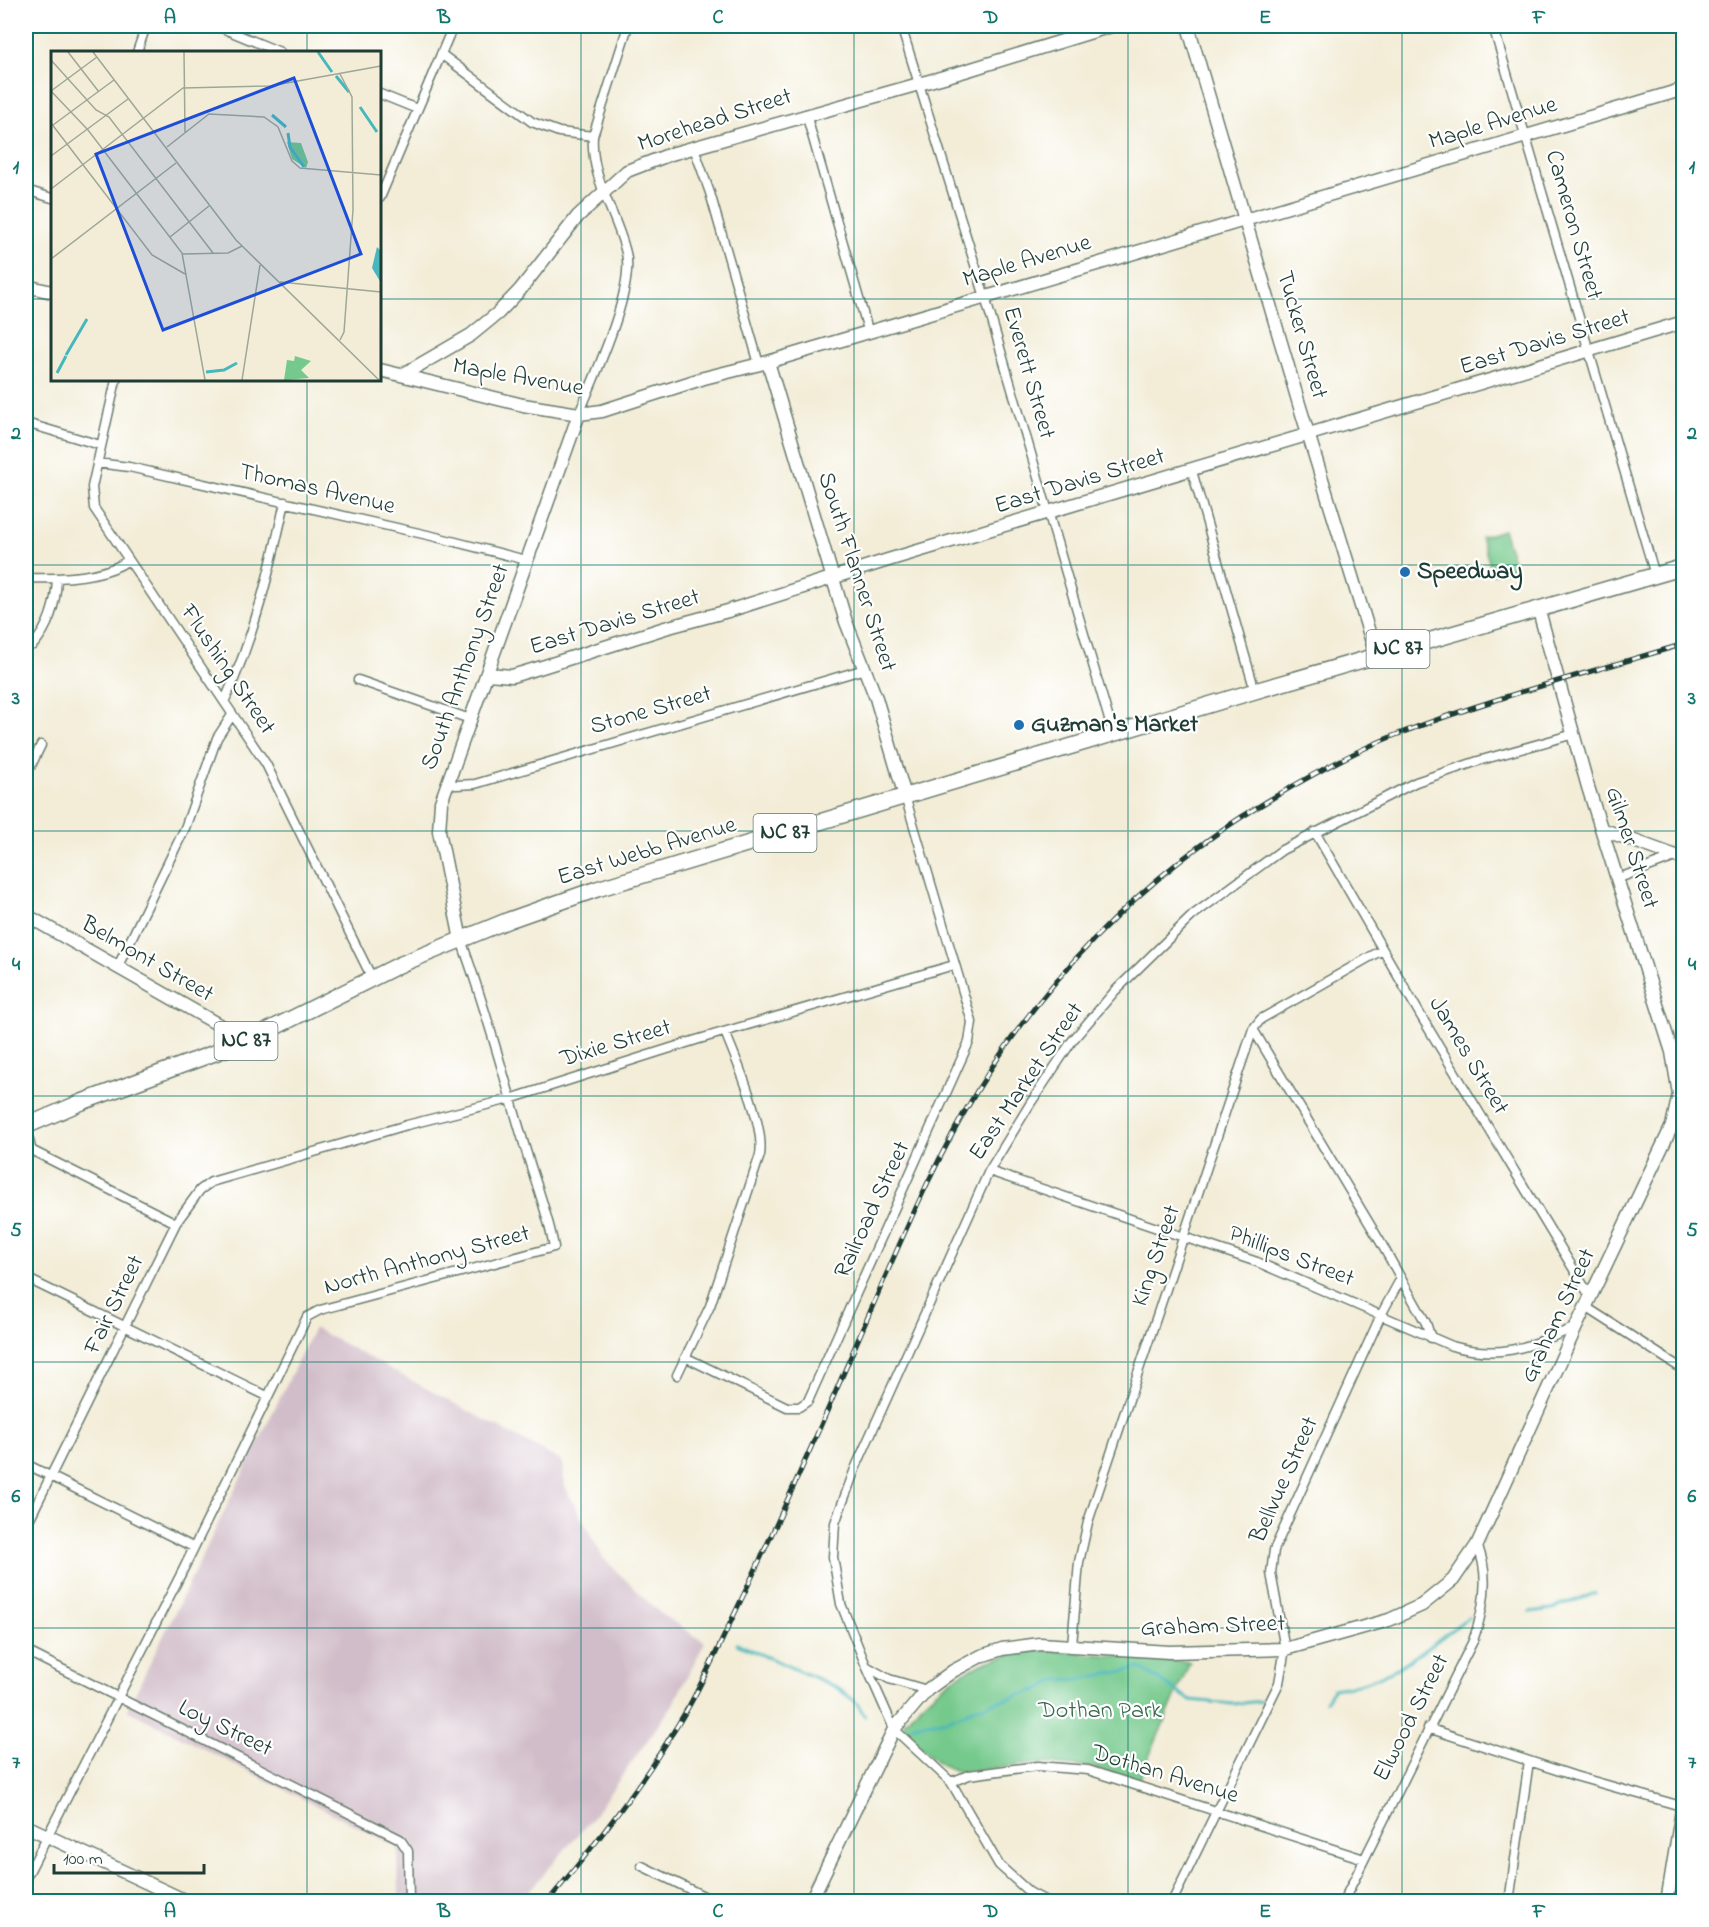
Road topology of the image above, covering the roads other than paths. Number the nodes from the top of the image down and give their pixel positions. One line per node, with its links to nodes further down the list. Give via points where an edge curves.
1 (146, 26): 9 (street)
2 (218, 26): 10 (street)
3 (453, 26): 11 (street)
4 (628, 26): 18 (street)
5 (901, 26): 12 (street, Everett Street)
6 (1111, 26): 12 (street, Morehead Street)
7 (1188, 26): 24 (street, Tucker Street)
8 (1492, 26): 17 (street, Cameron Street)
9 (137, 51)
10 (278, 51)
11 (441, 54): 15 (street); 18 (street, via 532,122 560,132)
12 (918, 83): 16 (street, Morehead Street); 27 (street, Everett Street)
13 (1683, 89): 17 (street, Maple Avenue)
14 (381, 94): 15 (street)
15 (417, 109): 22 (street)
16 (806, 114): 19 (street, Morehead Street); 29 (street)
17 (1527, 135): 24 (street, Maple Avenue); 30 (street, Cameron Street)
18 (594, 136): 21 (street, via 594,162)
19 (694, 148): 21 (street, Morehead Street, via 627,171); 31 (street, South Flanner Street)
20 (26, 190): 23 (street)
21 (603, 192): 33 (street, Morehead Street, via 578,216 526,284 498,313 471,335); 35 (street, via 626,253 627,276)
22 (381, 196)
23 (51, 198)
24 (1245, 219): 27 (street, Maple Avenue); 37 (street, Tucker Street)
25 (26, 286): 26 (street)
26 (51, 292)
27 (986, 297): 29 (street, Maple Avenue); 42 (street, Everett Street)
28 (1683, 322): 30 (street, East Davis Street)
29 (868, 330): 31 (street, Maple Avenue)
30 (1589, 353): 37 (street, East Davis Street); 46 (street, Cameron Street)
31 (763, 363): 35 (street, Maple Avenue, via 602,411); 49 (street, South Flanner Street)
32 (381, 370): 33 (street, Maple Avenue)
33 (402, 375): 35 (street, Maple Avenue, via 523,405)
34 (116, 381): 38 (street, Flushing Street)
35 (579, 414): 43 (street, South Anthony Street)
36 (26, 423): 38 (street)
37 (1308, 435): 40 (street, East Davis Street); 52 (street, Tucker Street)
38 (100, 445): 39 (street, Flushing Street)
39 (97, 463): 41 (street, Thomas Avenue); 44 (street, Flushing Street, via 92,487 94,508)
40 (1192, 471): 42 (street, East Davis Street); 56 (street)
41 (285, 502): 43 (street, Thomas Avenue); 57 (street, via 266,587)
42 (1047, 514): 49 (street, East Davis Street); 60 (street, Everett Street)
43 (526, 560): 54 (street, South Anthony Street)
44 (127, 561): 48 (street, via 110,571); 57 (street, Flushing Street)
45 (1683, 567): 46 (highway, East Webb Avenue / NC 87)
46 (1655, 575): 50 (highway, East Webb Avenue / NC 87)
47 (26, 578): 48 (street)
48 (57, 578): 51 (street, via 56,598 44,633)
49 (832, 580): 53 (street, South Flanner Street); 54 (street, East Davis Street, via 512,676)
50 (1539, 610): 52 (highway, East Webb Avenue / NC 87); 61 (street, Gilmer Street)
51 (33, 645)
52 (1376, 655): 56 (highway, East Webb Avenue / NC 87)
53 (866, 669): 64 (street, Stone Street, via 475,784); 65 (street, South Flanner Street)
54 (488, 674): 59 (street, South Anthony Street)
55 (357, 680): 59 (street)
56 (1255, 691): 60 (highway, East Webb Avenue / NC 87)
57 (225, 700): 58 (street, Flushing Street)
58 (232, 715): 74 (street, via 217,738 185,828); 75 (street, Flushing Street, via 266,764)
59 (470, 719): 64 (street, South Anthony Street)
60 (1113, 733): 65 (highway, East Webb Avenue / NC 87)
61 (1574, 734): 66 (street, Gilmer Street); 67 (street, East Market Street, via 1425,779)
62 (41, 745): 63 (street)
63 (26, 776)
64 (447, 782): 71 (street, South Anthony Street, via 441,802 440,831)
65 (905, 796): 71 (highway, East Webb Avenue / NC 87, via 597,889); 73 (street)
66 (1604, 830): 68 (street); 69 (street, Gilmer Street)
67 (1316, 832): 72 (street, James Street); 85 (street, East Market Street, via 1282,850 1193,915 1115,992 1072,1041)
68 (1679, 858): 69 (street)
69 (1619, 878): 79 (street, Gilmer Street, via 1672,1052)
70 (26, 915): 74 (street, Belmont Street)
71 (461, 940): 75 (highway, East Webb Avenue / NC 87); 80 (street, North Anthony Street)
72 (1382, 950): 76 (street, via 1261,1019); 90 (street, James Street)
73 (954, 964): 77 (street, Dixie Street); 95 (street, Railroad Street, via 971,1029 958,1071 804,1405 787,1407)
74 (118, 966): 78 (street, Belmont Street)
75 (372, 978): 78 (highway, East Webb Avenue / NC 87)
76 (1253, 1029): 87 (street, King Street); 89 (street)
77 (725, 1032): 80 (street, Dixie Street); 95 (street, via 740,1070 761,1150 720,1280)
78 (247, 1041): 81 (highway, East Webb Avenue / NC 87, via 80,1102)
79 (1681, 1095): 90 (street, Graham Street, via 1664,1147)
80 (510, 1099): 84 (street, Dixie Street); 98 (street, North Anthony Street, via 554,1246 314,1312 303,1324)
81 (26, 1126)
82 (26, 1135): 83 (street)
83 (27, 1152): 86 (street)
84 (290, 1160): 86 (street, Fair Street, via 205,1186)
85 (989, 1171): 87 (street, Phillips Street); 107 (street, East Market Street, via 855,1469 835,1523 833,1557 841,1604)
86 (176, 1223): 92 (street, Fair Street)
87 (1184, 1238): 91 (street, Phillips Street, via 1257,1262); 104 (street, King Street, via 1088,1522 1079,1562)
88 (26, 1278): 92 (street)
89 (1401, 1278): 91 (street, Bellvue Street); 94 (street)
90 (1588, 1302): 93 (street, Graham Street); 96 (street, James Street)
91 (1381, 1315): 94 (street, Phillips Street); 105 (street, Bellvue Street, via 1274,1550 1271,1573)
92 (126, 1327): 98 (street); 100 (street, Fair Street, via 64,1453)
93 (1576, 1327): 94 (street, Phillips Street, via 1523,1348 1490,1354); 102 (street, Graham Street)
94 (1431, 1338)
95 (687, 1358): 97 (street)
96 (1683, 1370)
97 (677, 1375)
98 (267, 1396): 103 (street, North Anthony Street)
99 (26, 1464): 100 (street)
100 (49, 1475): 101 (street, Fair Street); 103 (street)
101 (26, 1526)
102 (1477, 1545): 105 (street, Graham Street, via 1453,1580 1422,1605 1371,1627); 110 (street, Elwood Street, via 1485,1568 1480,1620)
103 (193, 1547): 109 (street, North Anthony Street)
104 (1072, 1645): 105 (street, Graham Street, via 1169,1652); 108 (street, Graham Street, via 1002,1649 965,1664)
105 (1284, 1649): 115 (street, Bellvue Street, via 1272,1702)
106 (26, 1651): 109 (street, Loy Street)
107 (866, 1666): 108 (street, via 895,1682); 111 (street, East Market Street)
108 (927, 1690): 111 (street, Graham Street)
109 (118, 1697): 117 (street, North Anthony Street); 122 (street, Loy Street, via 396,1836 406,1845 409,1856)
110 (1428, 1728): 112 (street); 118 (street, Elwood Street)
111 (894, 1730): 113 (street); 124 (street, Graham Street)
112 (1529, 1761): 114 (street); 128 (street)
113 (951, 1782): 115 (street, Dothan Avenue, via 969,1775 1020,1768 1063,1767 1105,1775); 125 (street, via 999,1865 1029,1892)
114 (1682, 1802): 129 (street)
115 (1217, 1810): 118 (street, Dothan Avenue); 126 (street, Bellvue Street)
116 (26, 1826): 117 (street)
117 (48, 1836): 120 (street, North Anthony Street); 121 (street)
118 (1364, 1859): 127 (street, Elwood Street)
119 (642, 1866): 123 (street)
120 (26, 1878)
121 (188, 1902)
122 (409, 1902)
123 (716, 1902)
124 (810, 1902)
125 (1048, 1902)
126 (1172, 1902)
127 (1344, 1902)
128 (1509, 1902)
129 (1667, 1902)

